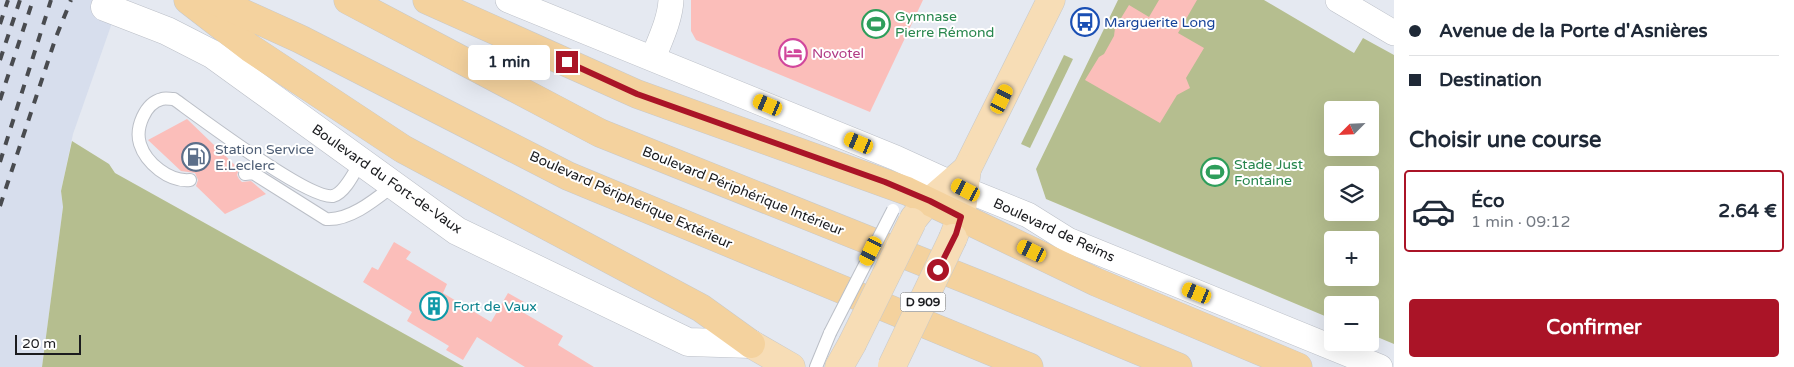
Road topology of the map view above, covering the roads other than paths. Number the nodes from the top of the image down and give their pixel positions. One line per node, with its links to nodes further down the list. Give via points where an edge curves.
1 (188, 0): 19 (highway, via 250,48 403,149 701,308)
2 (214, 0): 24 (highway, Boulevard Périphérique Extérieur, via 300,39 568,176)
3 (348, 0): 25 (highway, Boulevard Périphérique Intérieur, via 600,133)
4 (427, 0): 17 (highway, via 637,94 885,182)
5 (508, 0): 11 (street)
6 (671, 0): 11 (street)
7 (1051, 0): 15 (main road)
8 (1338, 0): 10 (street)
9 (105, 7): 12 (main road, Boulevard du Fort-de-Vaux, via 167,31 212,54)
10 (1394, 33)
11 (652, 58): 15 (street, via 896,158)
12 (361, 161): 14 (lane, via 343,189 335,196 324,196 264,163 174,99 163,98 151,106 140,120 140,143 146,156 160,171 172,178); 16 (main road, Boulevard du Fort-de-Vaux)
13 (245, 174): 16 (lane, via 253,173 326,219 334,220 364,207)
14 (190, 180)
15 (961, 181): 17 (main road); 18 (main road, D 909); 27 (street, Boulevard de Reims, via 1028,215 1068,240)
16 (394, 185): 19 (main road, Boulevard du Fort-de-Vaux, via 457,231 688,342)
17 (909, 209): 18 (highway); 20 (main road, bridge)
18 (957, 228): 23 (main road, D 909, bridge); 26 (highway)
19 (751, 344): 21 (main road, Boulevard du Fort-de-Vaux)
20 (841, 348): 22 (lane)
21 (791, 367)
22 (816, 367)
23 (892, 367)
24 (1029, 367)
25 (1178, 367)
26 (1298, 367)
27 (1380, 367)

